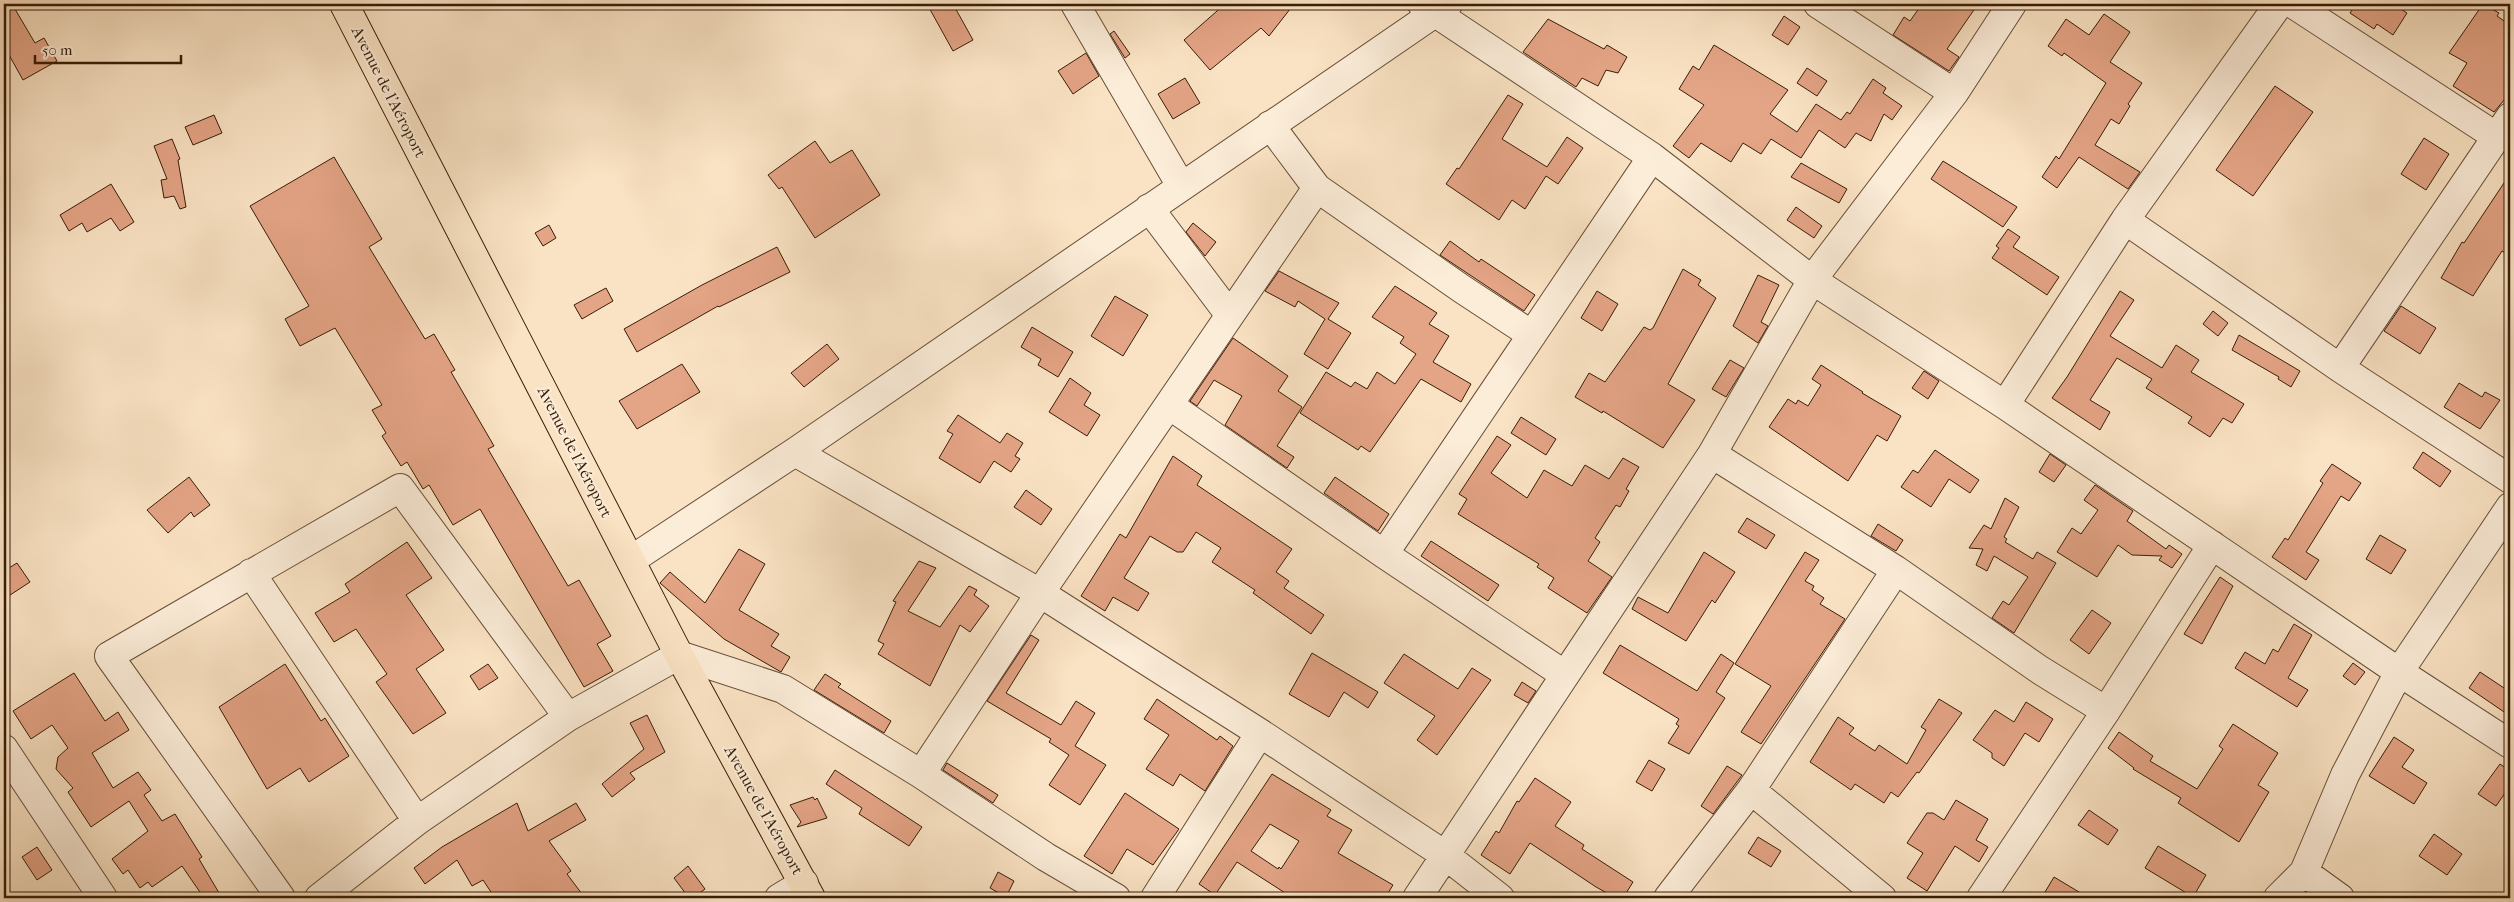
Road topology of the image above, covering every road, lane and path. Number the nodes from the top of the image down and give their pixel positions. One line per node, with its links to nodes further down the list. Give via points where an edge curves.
1 (344, 4): 28 (main road, Avenue de l'Aéroport)
2 (1075, 4): 12 (street)
3 (1818, 4): 8 (street)
4 (2012, 4): 8 (street)
5 (2279, 4): 15 (street)
6 (2293, 4): 10 (street)
7 (1435, 7): 9 (street); 11 (street)
8 (1954, 93): 16 (street)
9 (1270, 125): 12 (street); 13 (street)
10 (2503, 127): 19 (street)
11 (1652, 157): 16 (street); 18 (street)
12 (1181, 186): 14 (street)
13 (1317, 188): 17 (street); 18 (street)
14 (1149, 208): 17 (street); 22 (street)
15 (2125, 220): 19 (street); 21 (street)
16 (1812, 280): 21 (street); 23 (street)
17 (1229, 314): 20 (street)
18 (1532, 335): 27 (street)
19 (2340, 368): 24 (street)
20 (1169, 405): 27 (street); 31 (street)
21 (2005, 406): 26 (street)
22 (795, 452): 28 (street); 31 (street)
23 (1712, 454): 29 (street); 34 (street)
24 (2510, 479)
25 (2510, 507): 33 (street)
26 (2212, 545): 33 (street); 35 (street)
27 (1384, 554): 34 (street)
28 (631, 560): 32 (main road, Avenue de l'Aéroport)
29 (1896, 570): 35 (street, via 2040,670); 41 (street)
30 (251, 573): 36 (street, via 400,488); 42 (street); 47 (street, via 108,656)
31 (1040, 593): 37 (street); 40 (street)
32 (678, 654): 36 (street); 40 (street, via 783,689); 45 (main road, Avenue de l'Aéroport)
33 (2400, 672): 38 (street); 44 (street, via 2345,775)
34 (1565, 674): 43 (street)
35 (2106, 711): 56 (street)
36 (568, 717): 42 (street)
37 (1260, 733): 43 (street); 51 (street)
38 (2510, 744)
39 (4, 749): 46 (street)
40 (921, 774): 50 (street, via 1046,857)
41 (1751, 790): 54 (street); 55 (street)
42 (417, 821): 48 (street)
43 (1445, 855): 52 (street); 53 (street)
44 (2304, 872): 57 (street); 58 (street)
45 (807, 891): 49 (street)
46 (103, 898)
47 (282, 898)
48 (319, 898)
49 (779, 898)
50 (1116, 898)
51 (1155, 898)
52 (1416, 898)
53 (1500, 898)
54 (1668, 898)
55 (1882, 898)
56 (1981, 898)
57 (2278, 898)
58 (2340, 898)

